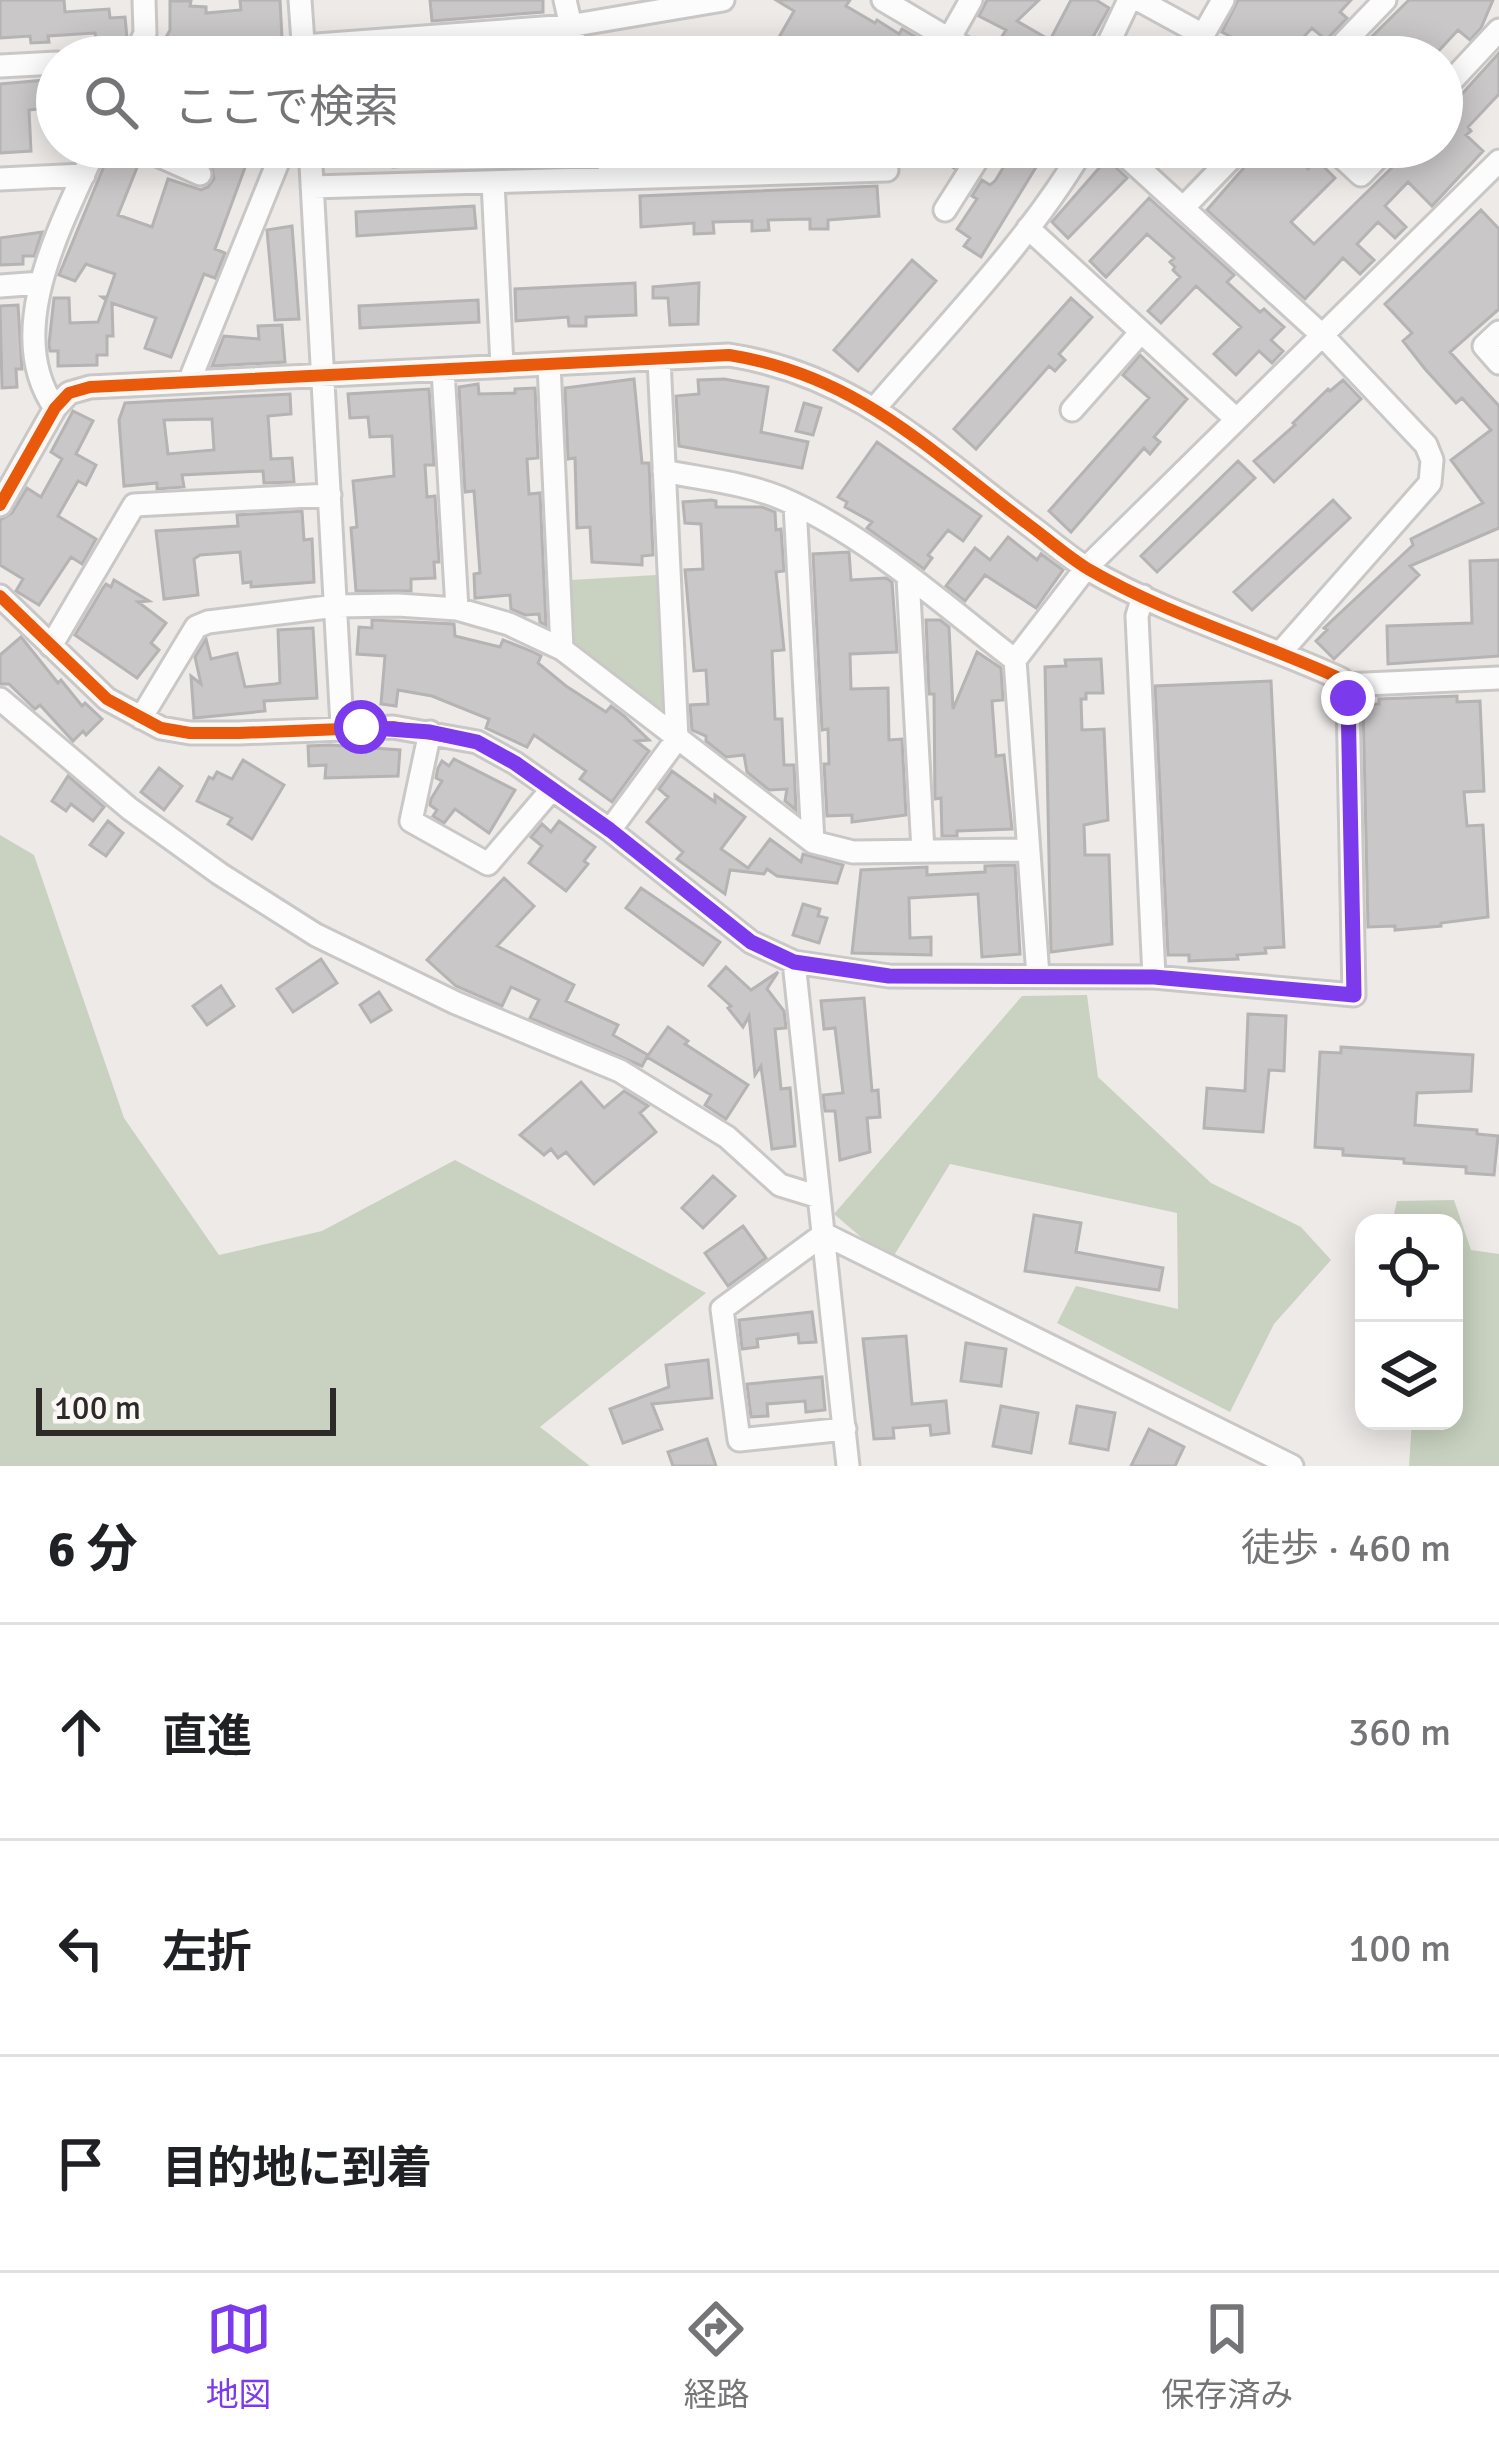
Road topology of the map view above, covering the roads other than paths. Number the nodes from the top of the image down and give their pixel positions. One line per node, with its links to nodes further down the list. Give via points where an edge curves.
1 (144, 0): 13 (street)
2 (300, 0): 14 (street)
3 (565, 0): 11 (street)
4 (723, 0): 11 (street)
5 (884, 0): 17 (street)
6 (971, 0): 18 (street)
7 (1129, 0): 19 (street)
8 (1139, 0): 9 (street, via 1203,35)
9 (1223, 0)
10 (1385, 0): 20 (street)
11 (569, 26): 15 (street); 16 (street)
12 (1499, 30): 23 (street)
13 (145, 36)
14 (303, 36)
15 (463, 36)
16 (572, 36)
17 (928, 36)
18 (950, 36)
19 (1112, 36)
20 (1350, 36)
21 (36, 64): 22 (street)
22 (0, 66)
23 (1463, 69)
24 (1498, 165): 48 (street)
25 (87, 168): 36 (street)
26 (186, 168): 35 (street)
27 (276, 168): 55 (street)
28 (311, 168): 40 (street)
29 (609, 168): 37 (street)
30 (972, 168): 42 (street)
31 (1069, 168): 43 (street)
32 (1140, 168): 41 (street)
33 (1222, 168): 41 (street)
34 (887, 170): 37 (street)
35 (200, 174)
36 (84, 175): 38 (street); 44 (street)
37 (612, 178): 39 (street)
38 (0, 179)
39 (493, 182): 40 (street); 52 (street)
40 (312, 187): 54 (street)
41 (1184, 207): 48 (street)
42 (945, 210)
43 (1028, 228): 46 (street); 56 (street)
44 (40, 283): 45 (street); 57 (street, via 39,386)
45 (0, 286)
46 (1141, 332): 58 (street); 59 (street)
47 (1499, 332): 50 (street, via 1484,346)
48 (1323, 336): 59 (street); 72 (street, via 1426,445 1433,472)
49 (659, 358): 51 (street); 56 (street, via 766,361); 60 (street)
50 (1499, 363)
51 (549, 364): 52 (street); 71 (street)
52 (502, 367): 53 (street)
53 (442, 370): 54 (street); 69 (street)
54 (324, 376): 55 (street); 61 (street)
55 (189, 382): 57 (street, via 90,387)
56 (876, 407): 64 (street)
57 (55, 408): 63 (street)
58 (1072, 410)
59 (1235, 418): 64 (street)
60 (664, 471): 62 (street); 80 (street)
61 (330, 495): 68 (street); 70 (street, via 134,505)
62 (795, 505): 65 (street); 83 (street)
63 (0, 506)
64 (1086, 568): 67 (street); 73 (street)
65 (908, 578): 73 (street); 85 (street)
66 (0, 596): 70 (street)
67 (1143, 596): 72 (street); 88 (street, via 1137,616)
68 (336, 606): 69 (street); 77 (street, via 196,627); 78 (street)
69 (457, 609): 71 (street)
70 (51, 646): 77 (street)
71 (562, 649): 80 (street)
72 (1281, 652): 75 (street)
73 (1016, 660): 84 (street)
74 (1499, 678): 75 (street)
75 (1343, 685): 88 (street, via 1354,995)
76 (0, 699): 89 (street, via 130,808 316,935 620,1071 727,1137 780,1185)
77 (140, 718): 78 (street, via 190,733)
78 (342, 726): 79 (street)
79 (430, 732): 81 (street, via 477,742); 81 (street, via 411,820 488,864)
80 (677, 739): 82 (street); 83 (street)
81 (552, 789): 82 (street)
82 (610, 830): 86 (street, via 751,942)
83 (812, 842): 85 (street, via 853,852)
84 (1028, 850): 85 (street); 87 (street)
85 (923, 851)
86 (794, 962): 87 (street, via 889,976); 89 (street)
87 (1038, 976): 88 (street)
88 (1154, 977)
89 (819, 1197): 90 (street)
90 (824, 1234): 91 (street); 91 (street, via 722,1309 739,1440); 93 (street)
91 (845, 1430): 92 (street)
92 (848, 1466)
93 (1292, 1466)

